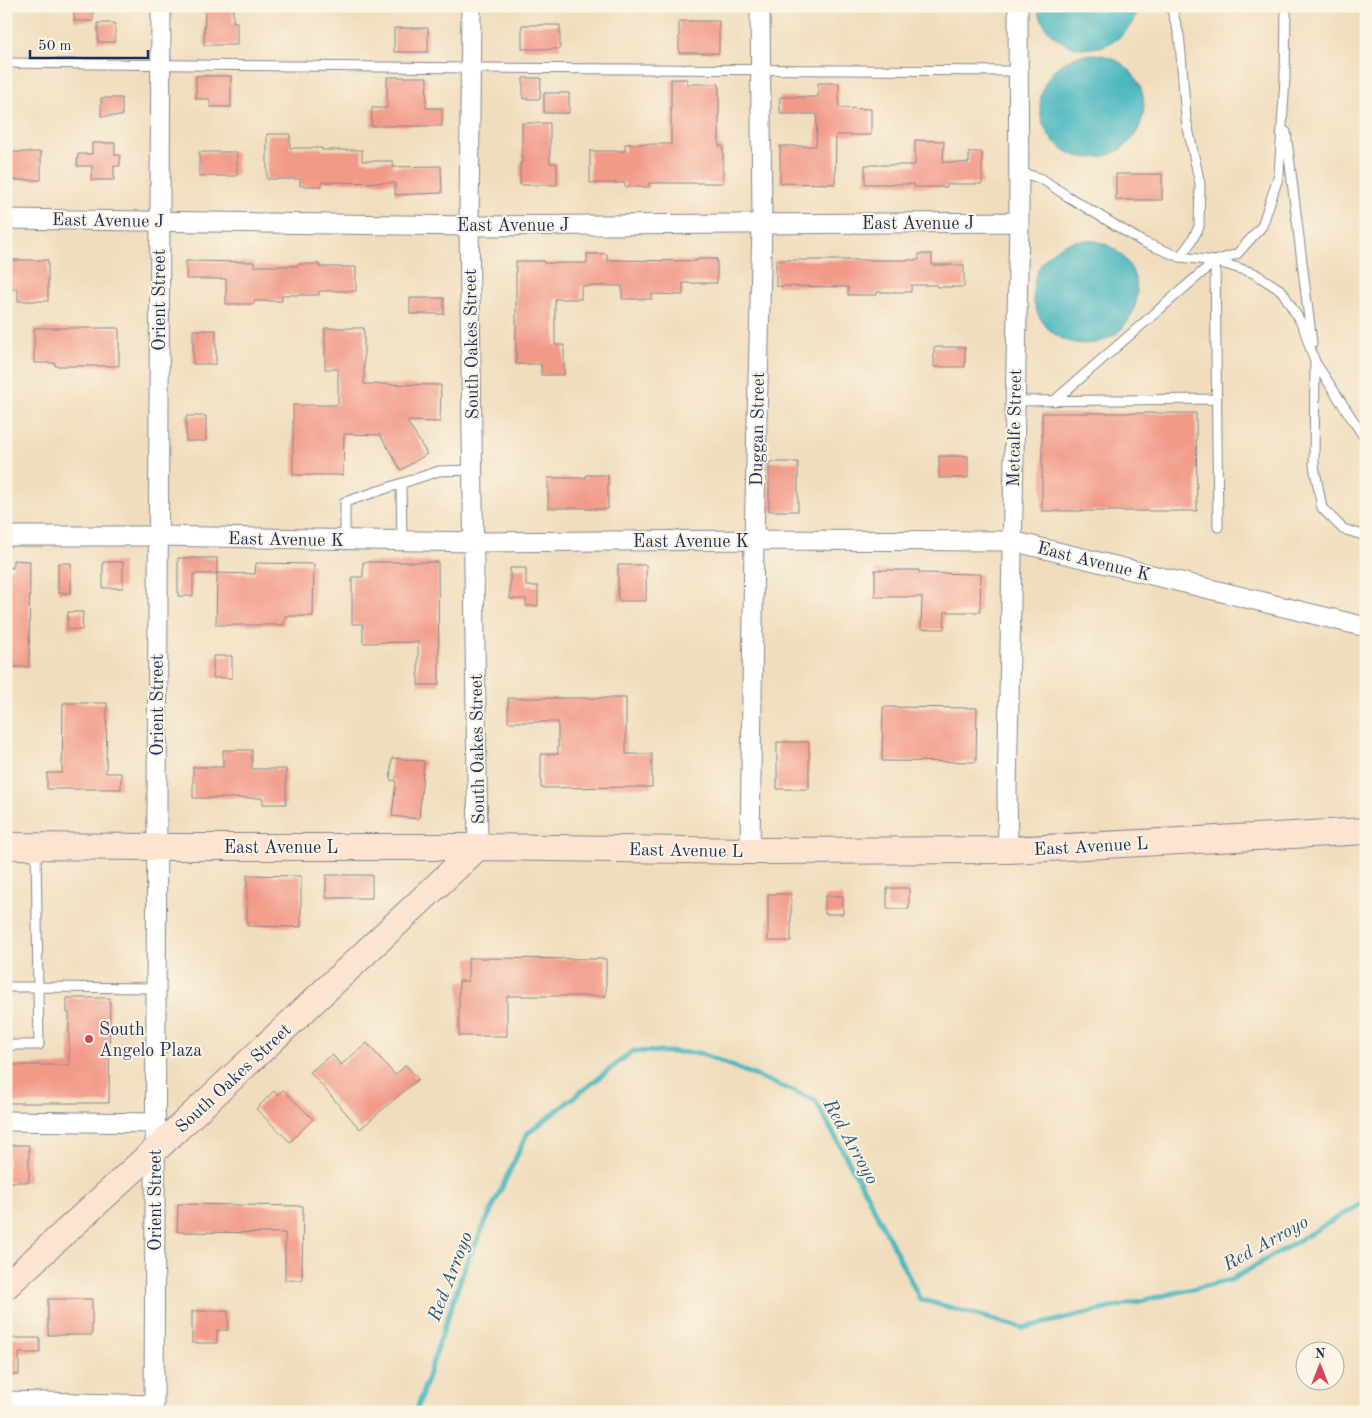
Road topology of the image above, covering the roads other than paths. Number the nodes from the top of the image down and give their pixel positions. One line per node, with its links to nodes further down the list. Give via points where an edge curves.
1 (161, 6): 8 (street, Orient Street)
2 (471, 6): 9 (street, South Oakes Street)
3 (760, 6): 10 (street, Duggan Street)
4 (1018, 6): 11 (street, Metcalfe Street)
5 (1171, 6): 19 (lane, via 1182,54 1186,119 1200,184 1199,227)
6 (1286, 6): 12 (lane)
7 (6, 63): 8 (lane)
8 (161, 64): 9 (lane); 15 (street, Orient Street)
9 (470, 68): 10 (lane); 18 (street, South Oakes Street)
10 (760, 68): 11 (lane); 17 (street, Duggan Street)
11 (1018, 71): 13 (street, Metcalfe Street)
12 (1283, 112): 20 (lane, via 1279,175 1262,226 1237,254); 21 (lane)
13 (1019, 174): 16 (street, Metcalfe Street); 19 (lane, via 1042,179 1143,242)
14 (6, 219): 15 (street, East Avenue J)
15 (160, 221): 18 (street, East Avenue J); 30 (street, Orient Street)
16 (1019, 222): 17 (street, East Avenue J); 24 (street, Metcalfe Street)
17 (762, 224): 18 (street, East Avenue J); 33 (street, Duggan Street)
18 (469, 226): 26 (street, South Oakes Street)
19 (1180, 257): 20 (lane)
20 (1215, 261): 21 (lane, via 1254,273 1282,291 1303,326); 22 (lane); 23 (lane)
21 (1315, 362): 25 (lane); 31 (lane, via 1314,465 1322,508 1343,529)
22 (1054, 400): 23 (lane); 24 (lane)
23 (1217, 400): 28 (lane)
24 (1015, 401): 35 (street, Metcalfe Street)
25 (1366, 440)
26 (473, 470): 27 (lane, via 439,471); 36 (street, South Oakes Street)
27 (401, 484): 32 (lane, via 345,502); 34 (lane)
28 (1218, 527)
29 (6, 536): 30 (street, East Avenue K)
30 (158, 536): 32 (street, East Avenue K); 41 (street, Orient Street)
31 (1366, 536)
32 (345, 540): 34 (street, East Avenue K)
33 (754, 540): 35 (street, East Avenue K); 36 (street, East Avenue K); 44 (street, Duggan Street)
34 (402, 541): 36 (street, East Avenue K)
35 (1012, 541): 37 (street, East Avenue K); 43 (street, Metcalfe Street)
36 (474, 542): 42 (street, South Oakes Street)
37 (1366, 627)
38 (1366, 831): 43 (main road, East Avenue L)
39 (6, 846): 40 (main road, East Avenue L)
40 (36, 846): 41 (main road, East Avenue L); 46 (lane)
41 (157, 847): 42 (main road, East Avenue L); 47 (street, Orient Street)
42 (478, 847): 44 (main road, East Avenue L); 51 (main road, South Oakes Street)
43 (1008, 850): 44 (main road, East Avenue L)
44 (750, 851)
45 (6, 987): 46 (lane)
46 (38, 987): 47 (lane); 48 (lane, via 38,1046)
47 (156, 988): 50 (street, Orient Street)
48 (6, 1045)
49 (6, 1121): 50 (street)
50 (155, 1123): 51 (street, Orient Street)
51 (155, 1150): 52 (main road, South Oakes Street); 53 (street, Orient Street, via 154,1404)
52 (6, 1286)
53 (6, 1401)

